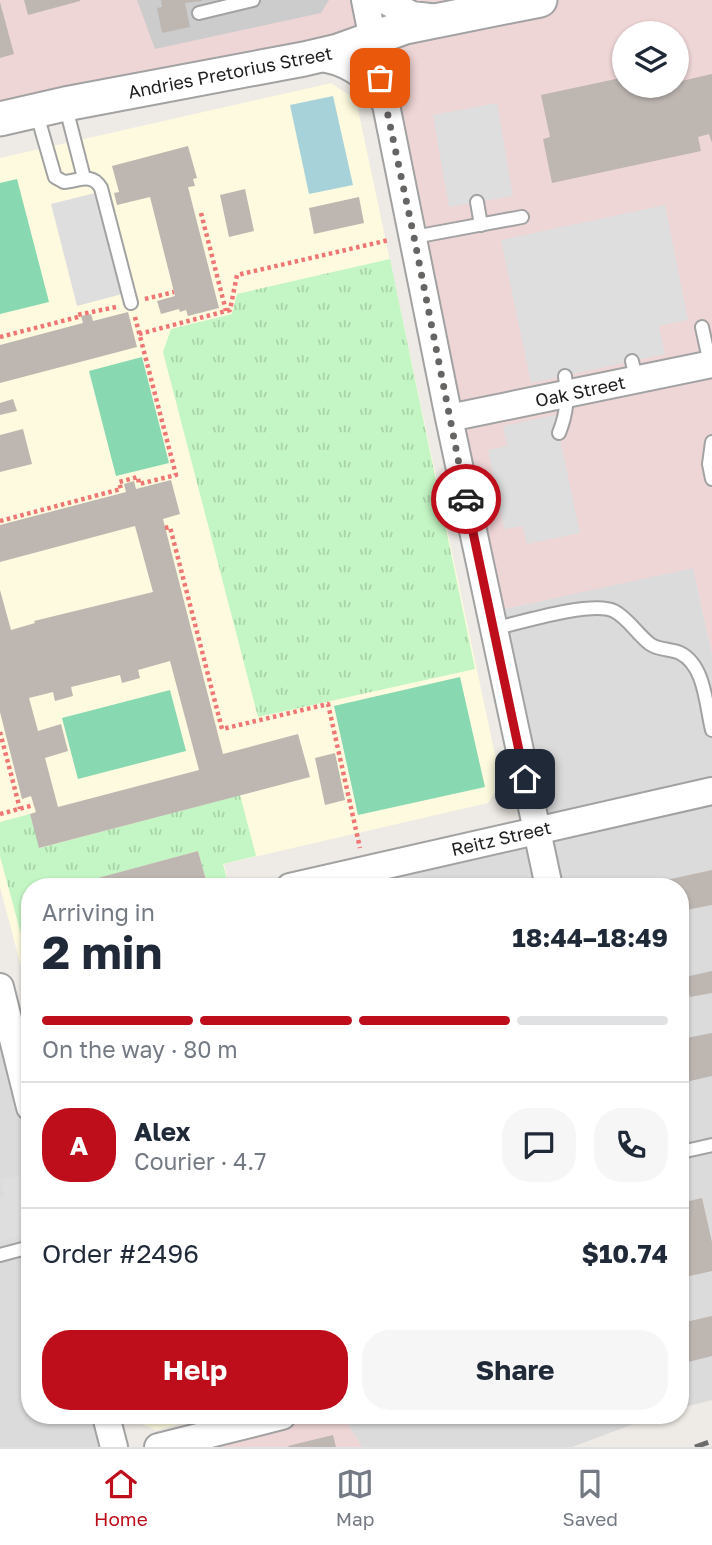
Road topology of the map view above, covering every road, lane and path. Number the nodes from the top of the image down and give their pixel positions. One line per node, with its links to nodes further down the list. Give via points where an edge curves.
1 (253, 0): 5 (lane)
2 (365, 0): 7 (street)
3 (384, 0): 6 (street, via 412,15)
4 (540, 0): 6 (street, Andries Pretorius Street)
5 (200, 13)
6 (444, 18): 7 (street, Andries Pretorius Street)
7 (372, 39): 8 (street, Andries Pretorius Street); 9 (street)
8 (313, 57): 9 (street, via 352,68 372,84); 10 (street, Andries Pretorius Street)
9 (385, 104): 17 (street)
10 (50, 107): 11 (street, Andries Pretorius Street); 12 (lane); 12 (lane, via 55,177 64,182)
11 (0, 119)
12 (84, 178): 19 (lane, via 95,180 102,188)
13 (477, 202): 16 (lane)
14 (201, 213): 20 (path)
15 (522, 217): 16 (lane)
16 (481, 225): 17 (lane)
17 (414, 236): 20 (path, via 237,275 230,310); 26 (street)
18 (174, 292): 19 (path)
19 (131, 303): 22 (path); 23 (path)
20 (226, 311): 22 (path)
21 (702, 327): 24 (lane)
22 (139, 334): 30 (path, via 176,475 139,485 138,477 119,482 121,489)
23 (0, 338)
24 (711, 364): 25 (street, Oak Street, via 634,370)
25 (566, 385): 26 (street, Oak Street); 27 (lane)
26 (449, 418): 32 (street)
27 (559, 433)
28 (712, 442): 29 (lane)
29 (712, 479)
30 (0, 522)
31 (165, 528): 40 (path, via 170,527 222,729 328,704)
32 (493, 629): 33 (lane, via 578,609 614,610 652,646 690,658); 39 (street)
33 (712, 730)
34 (0, 732): 37 (path)
35 (712, 791): 39 (street, Reitz Street)
36 (34, 806): 37 (path)
37 (20, 809): 38 (path)
38 (0, 814)
39 (537, 830): 40 (street, Reitz Street); 42 (street)
40 (365, 870): 41 (street, Reitz Street)
41 (330, 878)
42 (547, 878)
43 (0, 987): 44 (street)
44 (21, 1071)
45 (712, 1145): 46 (lane)
46 (689, 1150)
47 (21, 1249): 48 (lane)
48 (0, 1255)
49 (108, 1424): 51 (street)
50 (250, 1424): 52 (street)
51 (114, 1447)
52 (158, 1447)

